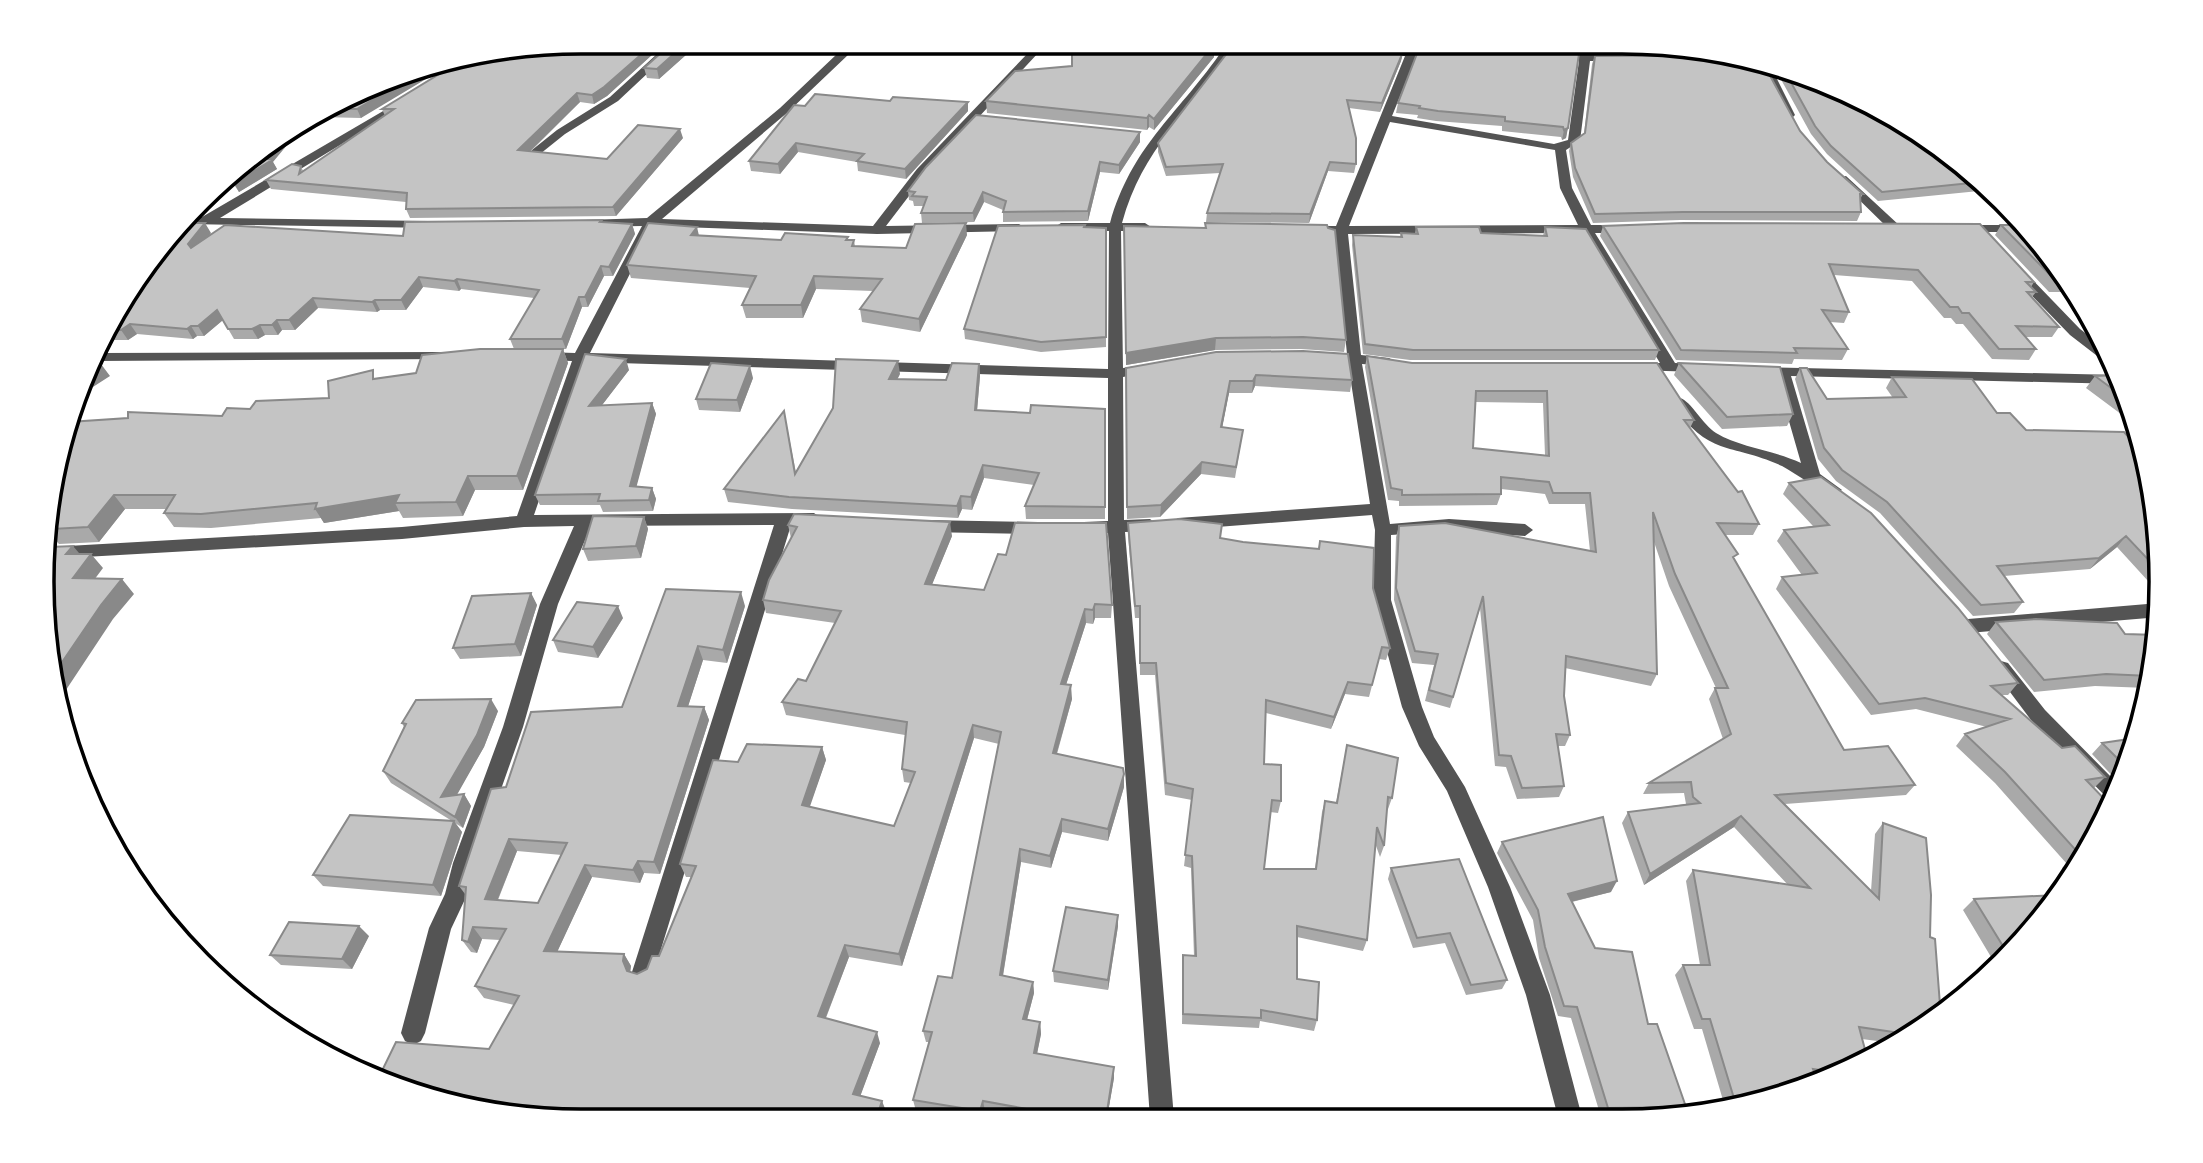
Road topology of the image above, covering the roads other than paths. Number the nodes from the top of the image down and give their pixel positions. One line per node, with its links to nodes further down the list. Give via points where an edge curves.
1 (663, 54): 19 (street, via 607,104)
2 (842, 54): 22 (street, via 784,110)
3 (1032, 54): 14 (street)
4 (1223, 54): 26 (street, via 1151,136 1120,200)
5 (1411, 54): 15 (street)
6 (1447, 54): 8 (street)
7 (1585, 54): 10 (street)
8 (1452, 55)
9 (1544, 58): 10 (street)
10 (1584, 58): 11 (street); 18 (street, via 1574,141)
11 (1623, 58)
12 (1771, 76): 17 (street)
13 (408, 99): 21 (street)
14 (972, 117): 16 (street); 32 (street)
15 (1384, 118): 18 (street); 33 (street)
16 (986, 119)
17 (1798, 127)
18 (1565, 146): 34 (street, via 1560,148 1566,188)
19 (536, 152)
20 (1832, 167): 30 (street, via 1903,229)
21 (205, 221): 24 (street); 25 (street)
22 (650, 222): 23 (street); 32 (street); 40 (street)
23 (571, 224)
24 (194, 225)
25 (438, 225)
26 (1115, 227): 27 (street); 32 (street); 51 (street)
27 (1155, 227)
28 (1301, 229): 33 (street)
29 (1640, 229): 34 (street)
30 (1870, 229)
31 (1951, 229): 35 (street, via 1983,234)
32 (877, 230)
33 (1341, 230): 34 (street); 43 (street)
34 (1587, 230): 47 (street)
35 (2015, 231)
36 (2006, 260): 37 (street)
37 (2093, 346)
38 (457, 356): 42 (street)
39 (526, 356): 40 (street)
40 (581, 356): 51 (street); 59 (street)
41 (1310, 356): 43 (street)
42 (105, 357)
43 (1355, 361): 45 (street); 55 (street)
44 (1165, 365): 51 (street)
45 (1400, 365)
46 (1617, 367): 47 (street)
47 (1665, 367): 48 (street); 53 (street, via 1699,430 1713,440 1772,457)
48 (1712, 369)
49 (1740, 370): 50 (street)
50 (1782, 372): 52 (street); 53 (street)
51 (1114, 374): 61 (street)
52 (2109, 380)
53 (1812, 475): 54 (street)
54 (1851, 503)
55 (1377, 509): 61 (street); 62 (street)
56 (586, 519): 57 (street); 59 (street); 68 (street, via 549,604 513,727 456,895 440,928)
57 (784, 520): 58 (street); 67 (street)
58 (836, 520)
59 (524, 521): 64 (street, via 402,533)
60 (903, 525): 61 (street)
61 (1116, 528): 69 (street)
62 (1383, 530): 63 (street, via 1449,526); 70 (street, via 1382,600 1412,707 1455,787 1499,887 1538,995)
63 (1525, 530)
64 (55, 553)
65 (2148, 611): 66 (street, via 1962,619 2038,715)
66 (2107, 787)
67 (643, 972)
68 (413, 1033)
69 (1161, 1109)
70 (1568, 1109)

